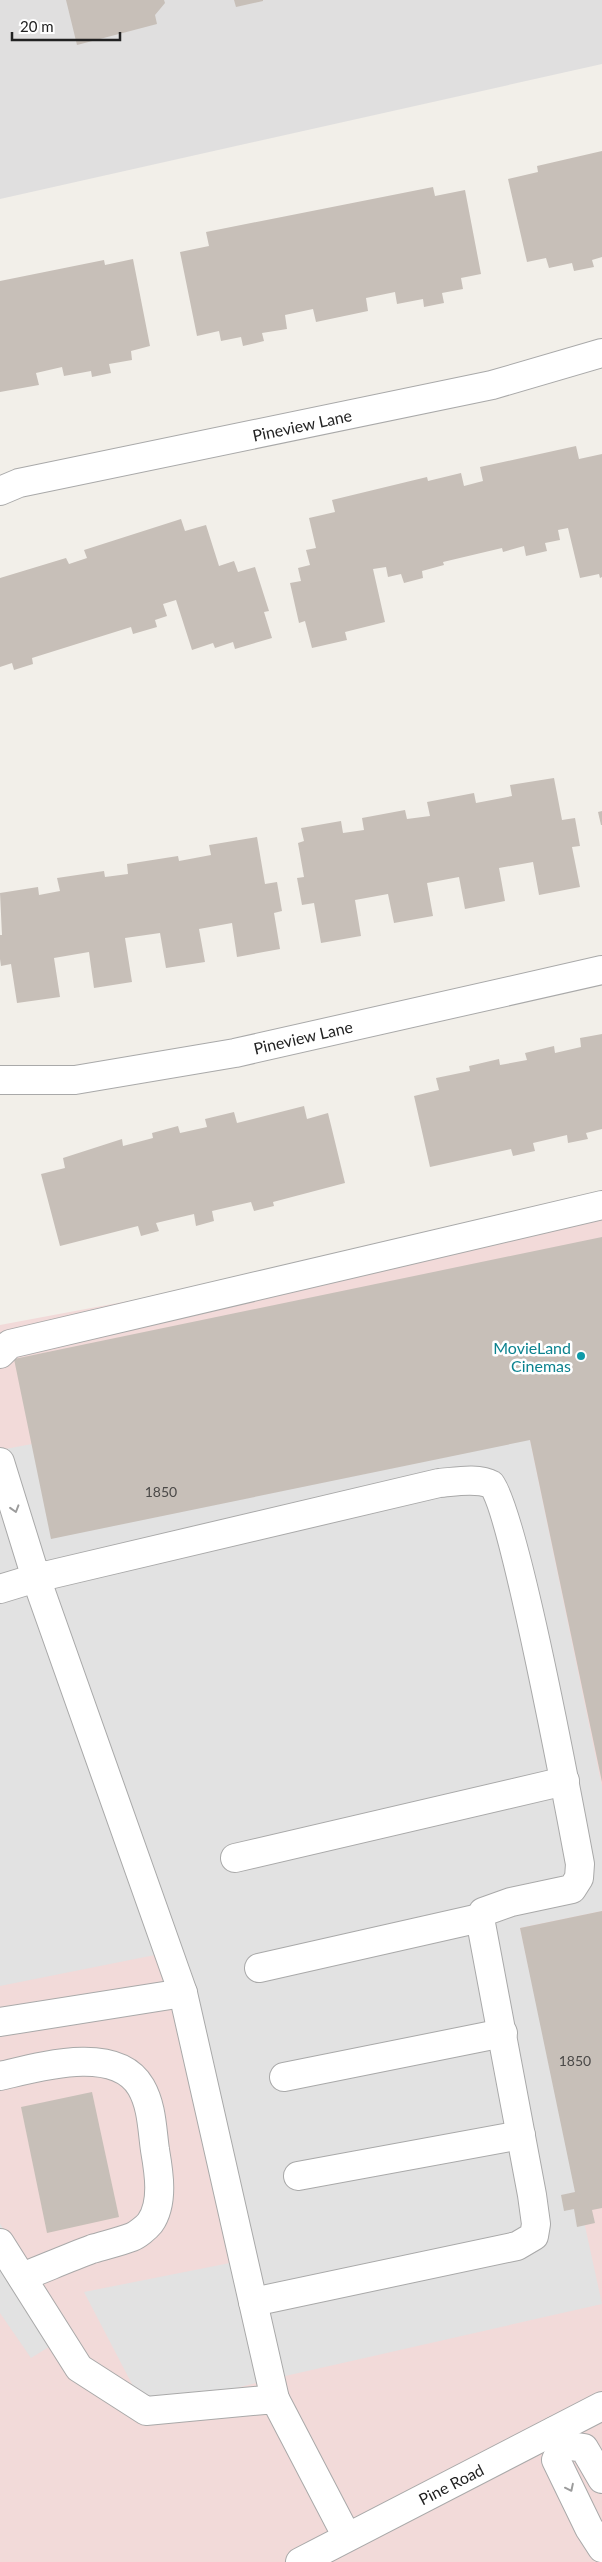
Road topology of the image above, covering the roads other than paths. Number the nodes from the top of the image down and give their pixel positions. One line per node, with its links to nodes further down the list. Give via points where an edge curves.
1 (602, 353): 2 (street, Pineview Lane, via 492,385 19,483)
2 (0, 491)
3 (602, 970): 4 (street, Pineview Lane, via 235,1053 75,1080)
4 (0, 1080)
5 (602, 1205): 6 (street, via 10,1344)
6 (0, 1354)
7 (0, 1462): 8 (street, one-way to 8)
8 (36, 1578): 9 (street); 10 (street, via 439,1483 470,1481 492,1484 499,1492 512,1540); 14 (street)
9 (0, 1589)
10 (565, 1781): 11 (street); 12 (street, via 580,1864 579,1878 572,1889 511,1902 483,1912)
11 (235, 1858)
12 (480, 1918): 13 (street); 16 (street)
13 (259, 1968)
14 (183, 1993): 15 (street); 23 (street)
15 (0, 2022)
16 (503, 2033): 18 (street); 19 (street)
17 (0, 2076): 22 (street, via 48,2065 101,2062 124,2071 135,2078 146,2098 157,2164 157,2208 149,2225 133,2237)
18 (284, 2077)
19 (521, 2135): 20 (street); 23 (street, via 536,2224 534,2236 517,2246)
20 (298, 2176)
21 (0, 2243): 22 (street)
22 (22, 2277): 24 (street, via 79,2368 146,2411)
23 (253, 2302): 24 (street)
24 (275, 2399): 28 (street)
25 (602, 2406): 26 (street, Pine Road)
26 (559, 2438): 27 (street, via 584,2448); 28 (street, Pine Road); 29 (street, one-way to 29, via 556,2460)
27 (602, 2479)
28 (347, 2537): 30 (street, Pine Road)
29 (602, 2548)
30 (300, 2562)

